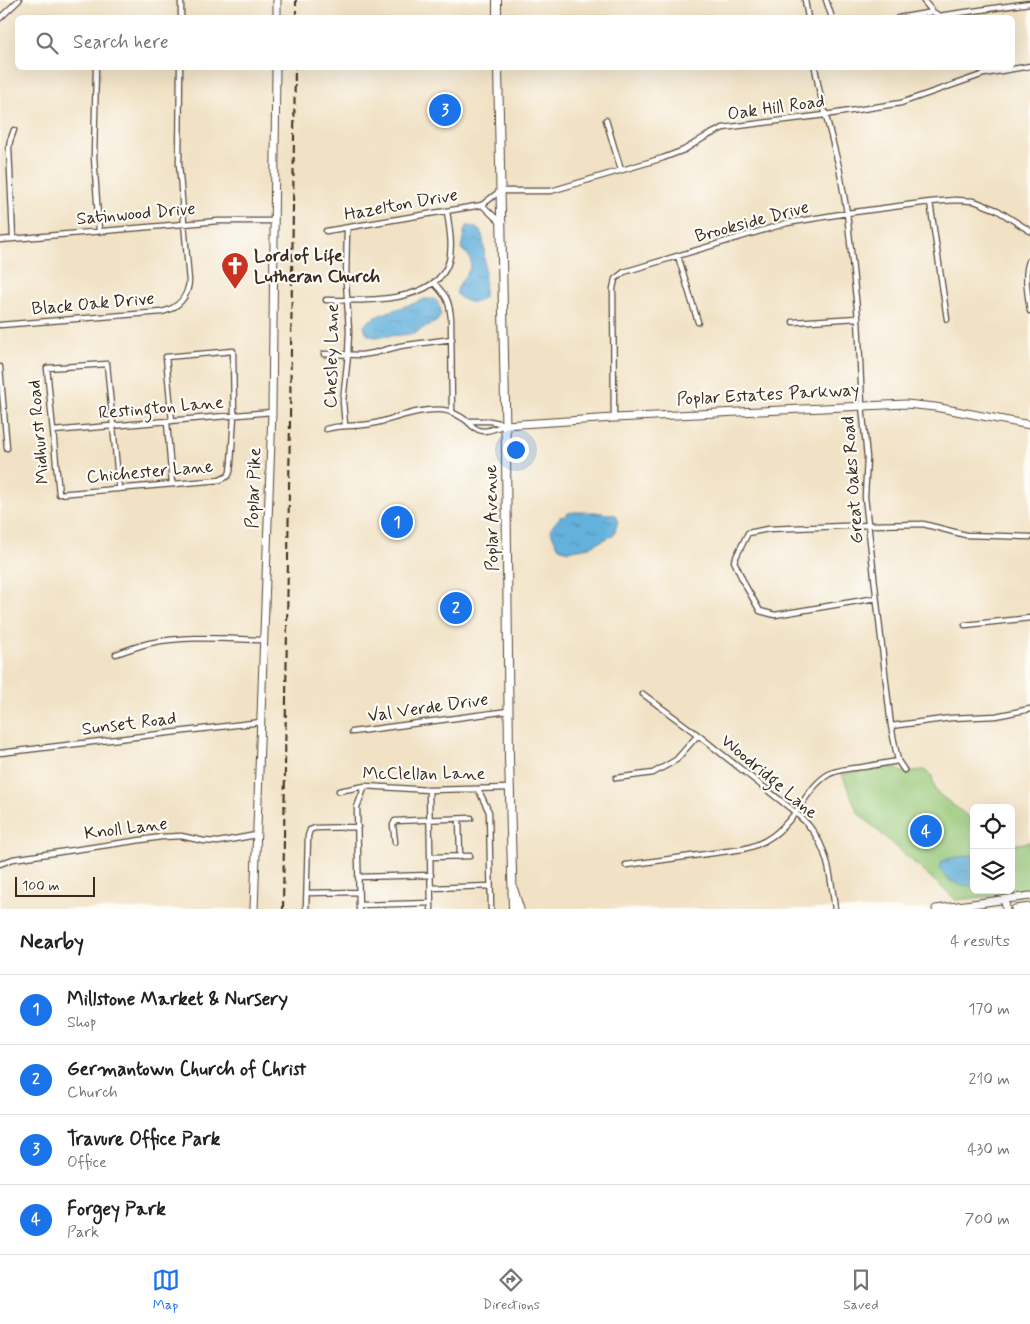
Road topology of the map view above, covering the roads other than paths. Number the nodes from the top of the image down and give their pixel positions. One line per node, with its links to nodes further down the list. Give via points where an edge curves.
1 (19, 0): 18 (street)
2 (181, 0): 10 (street)
3 (277, 0): 11 (main road)
4 (497, 0): 12 (main road)
5 (805, 0): 13 (street)
6 (826, 0): 14 (street)
7 (923, 0): 9 (street)
8 (1030, 3): 17 (street)
9 (932, 12): 15 (street); 16 (street)
10 (181, 15)
11 (277, 15)
12 (497, 15)
13 (808, 15)
14 (831, 15)
15 (915, 15)
16 (938, 15)
17 (945, 15)
18 (0, 18)
19 (1030, 66): 20 (street, Oak Hill Road)
20 (1015, 69)
21 (96, 70): 41 (street, via 94,157)
22 (180, 70): 37 (street, via 179,164)
23 (276, 70): 36 (main road, Poplar Pike)
24 (498, 70): 31 (main road, Poplar Avenue)
25 (815, 70): 27 (street, Great Oaks Road)
26 (1007, 70): 27 (street, Oak Hill Road, via 984,74 901,103)
27 (825, 115): 30 (street, Oak Hill Road, via 723,128 684,150); 35 (street, Great Oaks Road)
28 (606, 120): 30 (street)
29 (14, 130): 43 (street, via 9,148)
30 (621, 170): 31 (street, Oak Hill Road, via 551,191)
31 (500, 191): 33 (street, Hazelton Drive); 38 (main road, Poplar Avenue)
32 (930, 202): 35 (street, Brookside Drive); 40 (street, Brookside Drive, via 974,201 998,210); 52 (street)
33 (482, 205): 34 (street, Hazelton Drive); 38 (street, Hazelton Drive)
34 (447, 211): 39 (street, Hazelton Drive); 47 (street, via 450,259)
35 (847, 213): 45 (street, Brookside Drive, via 787,223); 51 (street, Great Oaks Road)
36 (274, 221): 37 (street, Satinwood Drive); 61 (main road, Poplar Pike)
37 (184, 223): 41 (street, Satinwood Drive); 55 (street, Black Oak Drive, via 189,281 184,299 175,307 162,312)
38 (501, 223): 68 (main road, Poplar Avenue)
39 (347, 228): 42 (street, Hazelton Drive); 49 (street, Chesley Lane)
40 (1030, 231)
41 (99, 232): 43 (street, Satinwood Drive)
42 (326, 232)
43 (14, 238): 44 (street, Satinwood Drive)
44 (0, 240)
45 (678, 256): 53 (street); 64 (street, Brookside Drive, via 624,272 615,279)
46 (1030, 259): 50 (street, via 1026,282)
47 (434, 283): 49 (street, via 422,290 389,298); 56 (street, via 450,303)
48 (326, 300): 49 (street)
49 (348, 300): 58 (street, Chesley Lane)
50 (1030, 311)
51 (858, 318): 54 (street); 60 (street, Great Oaks Road)
52 (947, 319)
53 (698, 322)
54 (793, 322)
55 (0, 325)
56 (452, 339): 58 (street); 62 (street)
57 (324, 354): 58 (street)
58 (348, 355): 67 (street, Chesley Lane, via 343,402)
59 (0, 367): 73 (street)
60 (862, 405): 64 (main road, Poplar Estates Parkway); 69 (main road, Poplar Estates Parkway, via 935,407); 77 (street, Great Oaks Road, via 868,458 866,496)
61 (272, 412): 63 (street, Restington Lane); 82 (main road, Poplar Pike)
62 (452, 412): 66 (street); 67 (street, via 416,412 371,424)
63 (234, 416): 65 (street, Restington Lane); 65 (street, via 233,351 166,357); 74 (street, Chichester Lane, via 228,476 225,479)
64 (614, 418): 68 (main road, Poplar Estates Parkway)
65 (170, 421): 70 (street, Restington Lane); 74 (street)
66 (466, 421): 68 (street); 68 (street, via 477,430)
67 (345, 425): 71 (street)
68 (505, 425): 86 (main road, Poplar Avenue)
69 (1030, 425)
70 (113, 426): 72 (street, Restington Lane); 72 (street, Midhurst Road, via 107,364 47,368); 75 (street)
71 (326, 429)
72 (53, 431): 76 (street, Midhurst Road)
73 (7, 448)
74 (172, 484): 75 (street, Chichester Lane)
75 (119, 489): 76 (street, Chichester Lane)
76 (59, 494)
77 (869, 525): 78 (street, via 923,524 966,535); 79 (street, Great Oaks Road); 79 (street, via 751,532 746,535 734,561 760,611 775,616)
78 (1030, 537)
79 (876, 598): 88 (street, Great Oaks Road)
80 (1030, 618): 81 (street)
81 (965, 625)
82 (264, 640): 83 (street, via 194,638 150,643); 87 (main road, Poplar Pike)
83 (116, 654)
84 (643, 694): 90 (street, Woodridge Lane)
85 (1030, 709): 88 (street, via 996,716)
86 (508, 711): 89 (street, Val Verde Drive); 96 (main road, Poplar Avenue)
87 (261, 722): 91 (street, Sunset Road); 105 (main road, Poplar Pike)
88 (891, 726): 92 (street, Great Oaks Road)
89 (352, 732)
90 (698, 735): 94 (street, via 676,760 653,773); 100 (street, Woodridge Lane)
91 (0, 753)
92 (898, 761): 93 (street, Great Oaks Road); 100 (street, via 829,774 811,790)
93 (904, 770)
94 (616, 778)
95 (365, 786): 98 (street, McClellan Lane); 99 (street, McClellan Lane); 104 (street, via 357,808)
96 (510, 788): 97 (street, McClellan Lane); 114 (main road, Poplar Avenue)
97 (478, 789): 98 (street, McClellan Lane); 115 (street, via 489,812)
98 (429, 790): 102 (street)
99 (338, 791)
100 (795, 812): 111 (street, via 771,839 757,846); 129 (street, Woodridge Lane, via 821,843 827,858)
101 (471, 818): 103 (street)
102 (430, 819): 103 (street); 106 (street, via 395,821); 109 (street)
103 (459, 819): 107 (street)
104 (358, 826): 113 (street); 118 (street, via 310,830)
105 (256, 835): 110 (street, Knoll Lane, via 218,842 181,836 160,837 13,859); 124 (main road, Poplar Pike)
106 (395, 842)
107 (460, 856): 108 (street); 109 (street)
108 (470, 856)
109 (431, 858): 112 (street)
110 (0, 864)
111 (626, 865)
112 (431, 875): 113 (street); 116 (street)
113 (358, 877): 117 (street)
114 (512, 882): 127 (main road, Poplar Avenue); 128 (main road)
115 (490, 886): 116 (street); 126 (street)
116 (431, 888): 121 (street)
117 (358, 892): 118 (street); 122 (street)
118 (307, 893): 125 (street)
119 (1030, 896): 120 (main road)
120 (1005, 900): 130 (main road); 131 (main road)
121 (431, 906): 122 (street)
122 (359, 907)
123 (1030, 907): 132 (main road)
124 (254, 909)
125 (306, 909)
126 (491, 909)
127 (513, 909)
128 (520, 909)
129 (835, 909)
130 (936, 909)
131 (1006, 909)
132 (1015, 909)

